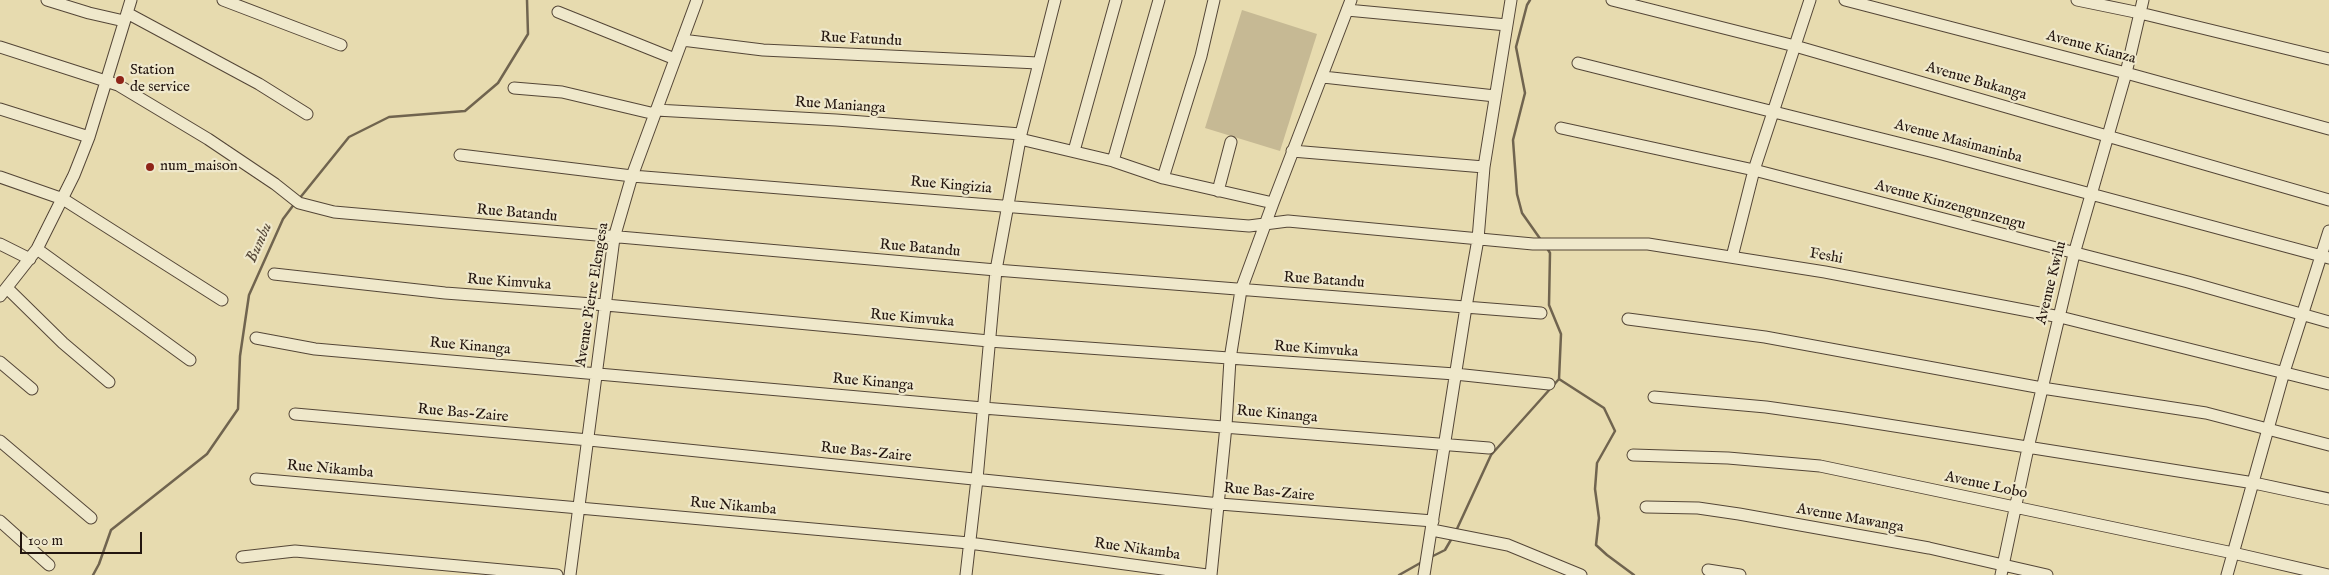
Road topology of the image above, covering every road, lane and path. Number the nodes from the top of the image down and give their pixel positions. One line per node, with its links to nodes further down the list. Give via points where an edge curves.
1 (46, 0): 18 (street, via 89,13)
2 (131, 0): 18 (street)
3 (223, 0): 21 (street)
4 (697, 0): 20 (street, Avenue Pierre Elengesa)
5 (1055, 0): 26 (street)
6 (1116, 0): 43 (street)
7 (1159, 0): 46 (street)
8 (1214, 0): 51 (street)
9 (1511, 0): 19 (street)
10 (1612, 0): 22 (street, Avenue Bukanga)
11 (1810, 0): 22 (street)
12 (1845, 0): 28 (street, Avenue Kianza)
13 (2077, 0): 17 (street)
14 (2143, 0): 17 (street, Avenue Kwilu)
15 (1349, 5): 19 (street); 29 (street)
16 (558, 12): 24 (street)
17 (2140, 13): 25 (street); 28 (street, Avenue Kwilu)
18 (126, 17): 30 (street); 36 (street, via 259,84)
19 (1507, 24): 32 (street)
20 (682, 40): 24 (street, Avenue Pierre Elengesa); 26 (street, Rue Fatundu, via 763,50)
21 (341, 45)
22 (1795, 46): 34 (street); 39 (street, Avenue Bukanga)
23 (0, 47): 30 (street)
24 (675, 59): 35 (street, Avenue Pierre Elengesa)
25 (2329, 59)
26 (1038, 63): 41 (street)
27 (1578, 63): 34 (street, Avenue Masimaninba)
28 (2126, 72): 38 (street, Avenue Kianza); 39 (street, Avenue Kwilu)
29 (1323, 77): 32 (street); 44 (street)
30 (107, 81): 40 (street); 60 (street, Rue Batandu, via 208,139 296,201 334,212 374,217)
31 (514, 88): 35 (street, Rue Manianga, via 562,92)
32 (1495, 96): 47 (street)
33 (0, 109): 40 (street)
34 (1775, 110): 48 (street); 53 (street, Avenue Masimaninba)
35 (655, 112): 41 (street, Rue Manianga, via 836,120); 49 (street, Avenue Pierre Elengesa)
36 (307, 114)
37 (1561, 128): 48 (street, Avenue Kinzengunzengu)
38 (2329, 129)
39 (2107, 135): 53 (street, Avenue Kwilu); 55 (street, Avenue Bukanga)
40 (89, 137): 54 (street)
41 (1021, 137): 43 (street, Rue Manianga); 57 (street)
42 (1230, 142): 52 (street)
43 (1074, 151): 46 (street, Rue Manianga)
44 (1292, 151): 47 (street); 56 (street)
45 (460, 155): 49 (street, Rue Kingizia)
46 (1113, 161): 51 (street, Rue Manianga)
47 (1484, 167): 61 (street)
48 (1754, 170): 64 (street, Avenue Kinzengunzengu); 65 (street)
49 (632, 176): 57 (street, Rue Kingizia); 60 (street, Avenue Pierre Elengesa)
50 (0, 177): 54 (street)
51 (1163, 178): 52 (street, Rue Manianga)
52 (1218, 191): 56 (street, Rue Manianga)
53 (2091, 193): 64 (street, Avenue Kwilu); 66 (street, Avenue Masimaninba)
54 (63, 198): 63 (street); 72 (street)
55 (2329, 200)
56 (1273, 203): 58 (street)
57 (1008, 206): 58 (street, Rue Kingizia, via 1249,226); 68 (street)
58 (1266, 223): 61 (street, Rue Kingizia, via 1288,221); 70 (street)
59 (2329, 231): 66 (street)
60 (614, 238): 68 (street, Rue Batandu); 73 (street, Avenue Pierre Elengesa)
61 (1478, 239): 65 (street, Feshi, via 1533,244 1648,244); 74 (street)
62 (0, 244): 67 (street)
63 (37, 249): 67 (street); 83 (street)
64 (2074, 254): 76 (street, Avenue Kinzengunzengu); 77 (street, Avenue Kwilu)
65 (1732, 257): 77 (street, Feshi, via 1919,288)
66 (2325, 257): 76 (street)
67 (30, 259): 71 (street)
68 (996, 270): 70 (street, Rue Batandu); 81 (street)
69 (274, 274): 73 (street, Rue Kimvuka, via 445,294)
70 (1242, 290): 74 (street, Rue Batandu); 82 (street)
71 (4, 292): 88 (street)
72 (222, 300)
73 (606, 305): 81 (street, Rue Kimvuka); 86 (street, Avenue Pierre Elengesa)
74 (1466, 307): 75 (street, Rue Batandu); 87 (street)
75 (1541, 313)
76 (2302, 314): 79 (street, Avenue Kinzengunzengu); 85 (street)
77 (2060, 317): 85 (street, Feshi); 91 (street, Avenue Kwilu)
78 (1628, 319): 91 (street, via 1765,337)
79 (2329, 322)
80 (256, 338): 86 (street, Rue Kinanga, via 315,348)
81 (989, 341): 82 (street, Rue Kimvuka); 94 (street)
82 (1230, 359): 87 (street, Rue Kimvuka); 96 (street)
83 (190, 360)
84 (0, 362): 92 (street)
85 (2284, 372): 90 (street); 97 (street)
86 (596, 374): 94 (street, Rue Kinanga); 98 (street, Avenue Pierre Elengesa)
87 (1455, 374): 89 (street, Rue Kimvuka); 100 (street)
88 (109, 382)
89 (1549, 384)
90 (2329, 384)
91 (2042, 388): 97 (street, via 2206,413); 103 (street, Avenue Kwilu)
92 (32, 390)
93 (1654, 397): 103 (street, via 1766,407)
94 (983, 408): 96 (street, Rue Kinanga); 106 (street)
95 (296, 414): 98 (street, Rue Bas-Zaire)
96 (1226, 426): 100 (street, Rue Kinanga); 109 (street)
97 (2268, 428): 101 (street); 107 (street)
98 (589, 440): 106 (street, Rue Bas-Zaire); 112 (street, Avenue Pierre Elengesa)
99 (0, 442): 113 (street)
100 (1444, 444): 102 (street, Rue Kinanga); 115 (street)
101 (2329, 445)
102 (1489, 448)
103 (2028, 448): 107 (street); 111 (street, Avenue Kwilu)
104 (1633, 455): 111 (street, Avenue Lobo, via 1728,458 1820,466)
105 (256, 479): 112 (street, Rue Nikamba)
106 (977, 479): 109 (street, Rue Bas-Zaire); 116 (street)
107 (2254, 483): 108 (street); 117 (street)
108 (2329, 499)
109 (1220, 504): 115 (street, Rue Bas-Zaire); 126 (street)
110 (1646, 507): 121 (street, Avenue Mawanga, via 1698,508 1739,514 1929,548)
111 (2016, 507): 117 (street, Avenue Lobo); 121 (street, Avenue Kwilu)
112 (580, 508): 116 (street, Rue Nikamba); 123 (street, Avenue Pierre Elengesa)
113 (91, 518)
114 (0, 521): 119 (street)
115 (1433, 526): 127 (street); 128 (street, Rue Bas-Zaire, via 1508,545)
116 (969, 542): 124 (street); 125 (street, Rue Nikamba)
117 (2234, 553): 131 (street); 132 (street, Avenue Lobo)
118 (242, 557): 122 (street, via 296,552)
119 (49, 565)
120 (1708, 570): 129 (street)
121 (2003, 570): 130 (street, Avenue Mawanga)
122 (557, 575)
123 (570, 575)
124 (966, 575)
125 (1207, 575)
126 (1211, 575)
127 (1424, 575)
128 (1581, 575)
129 (1740, 575)
130 (2047, 575)
131 (2227, 575)
132 (2328, 575)

